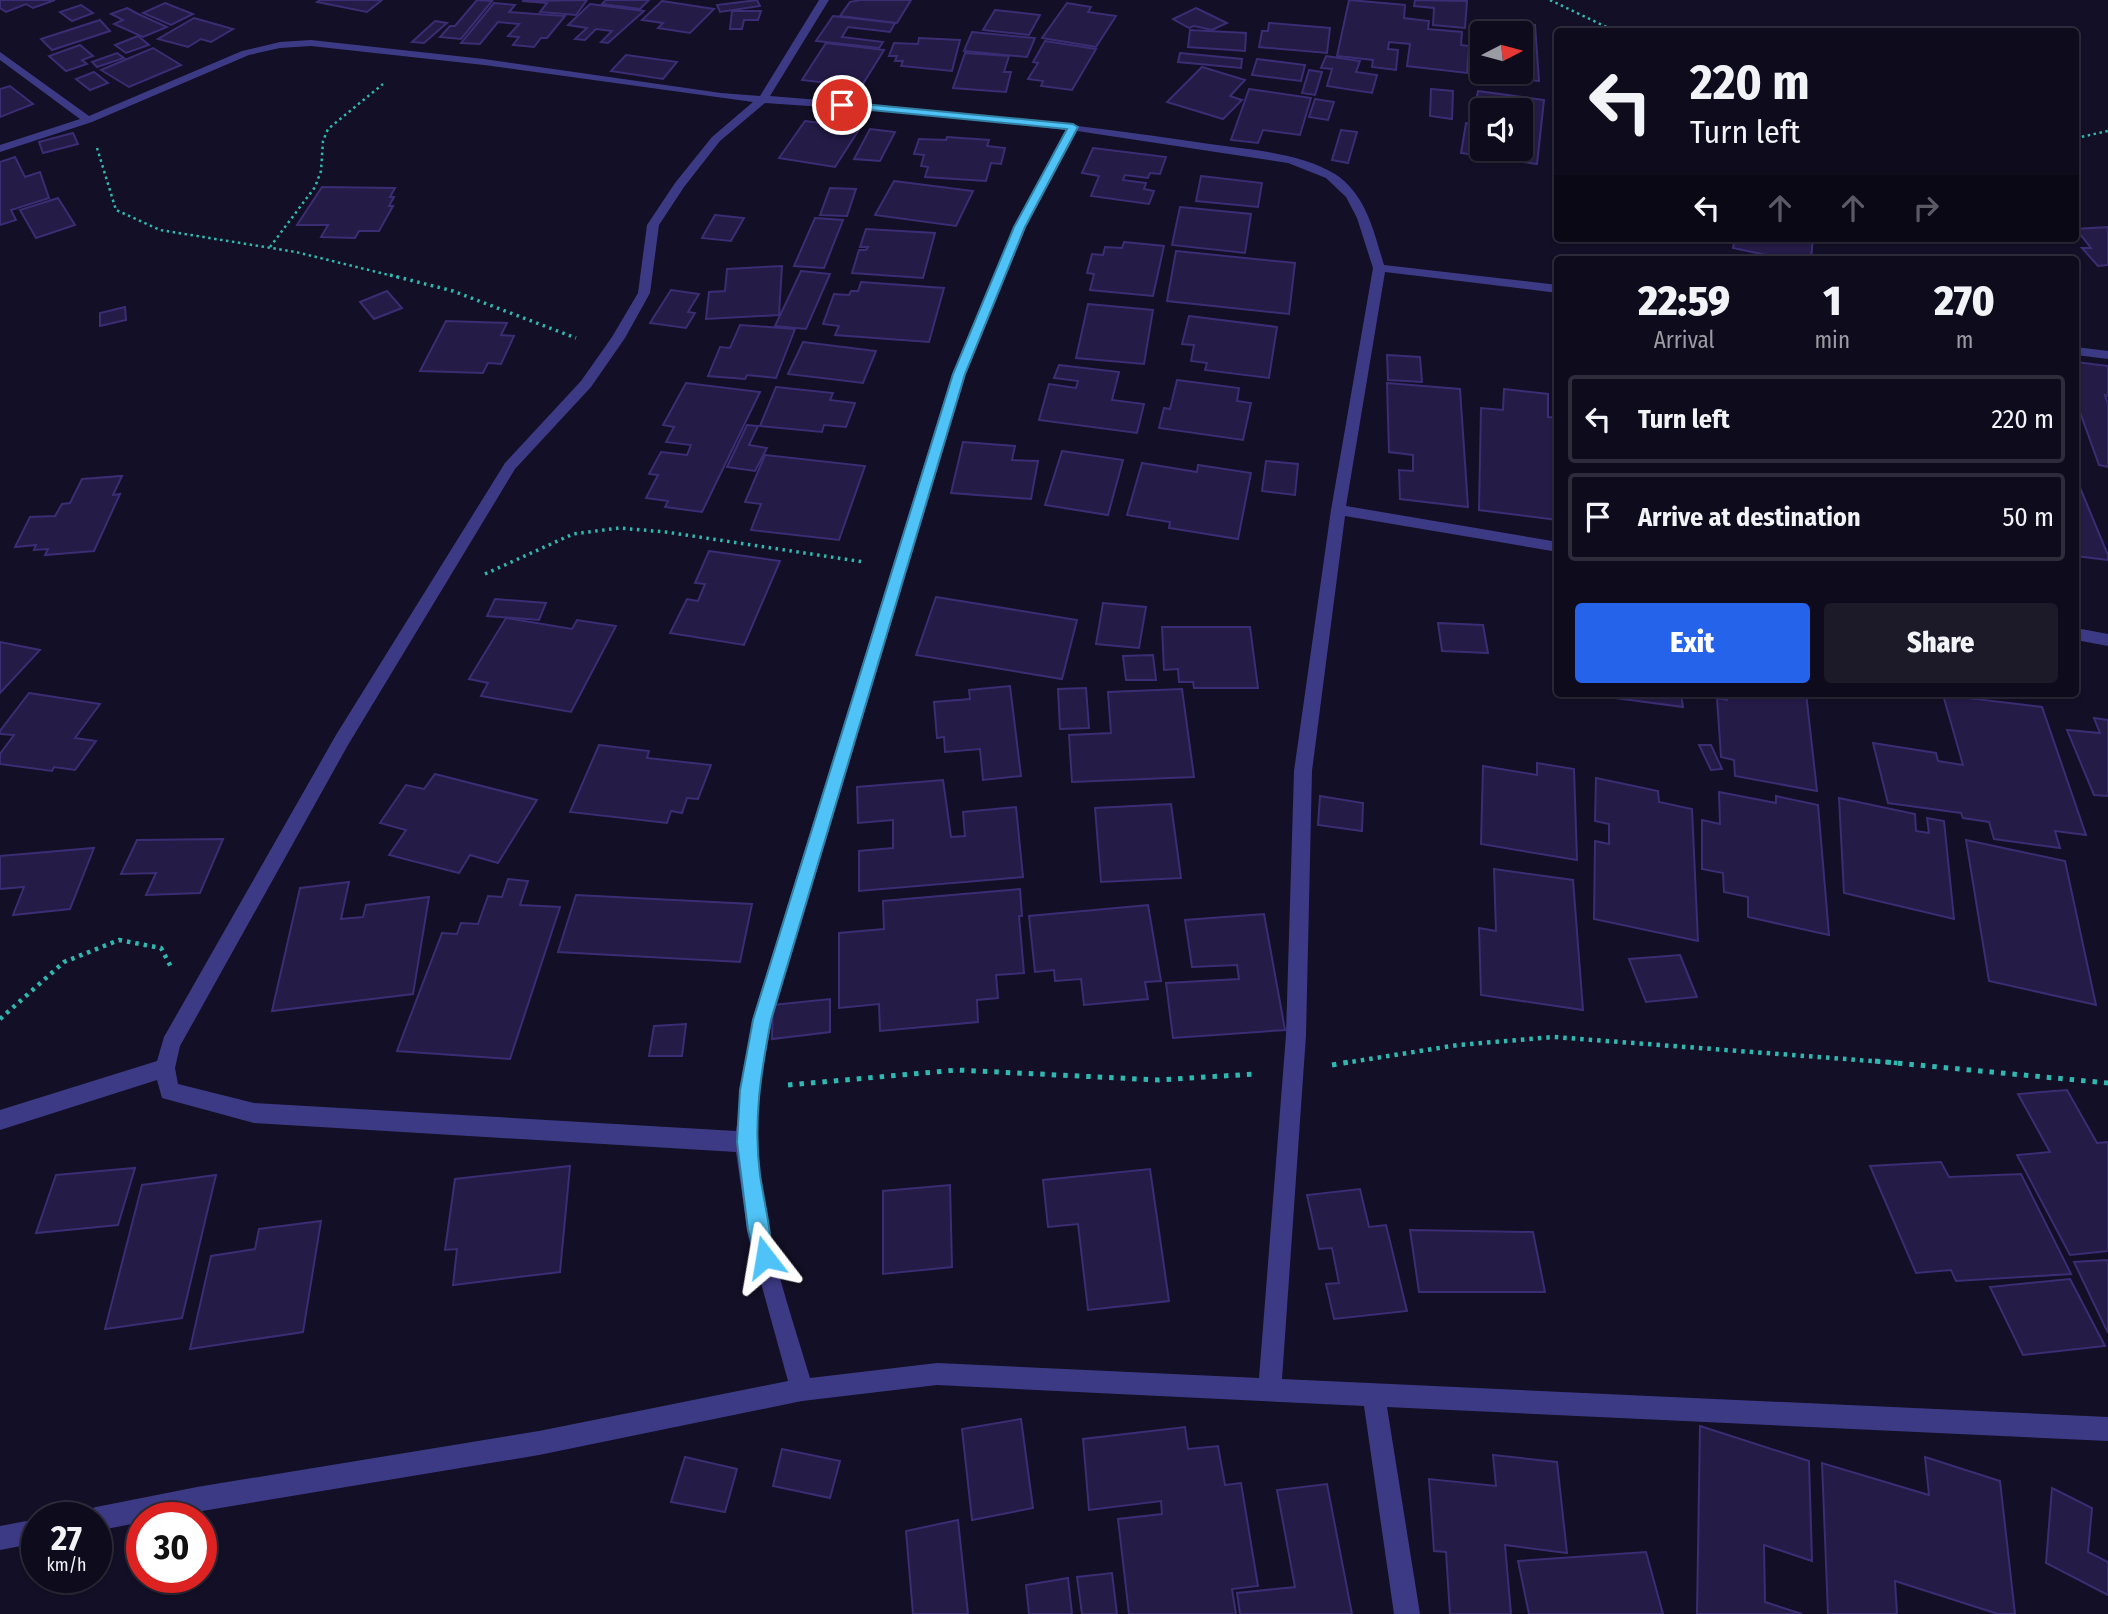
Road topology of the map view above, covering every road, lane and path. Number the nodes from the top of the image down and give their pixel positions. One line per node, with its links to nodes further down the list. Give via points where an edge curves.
1 (824, 0): 6 (street)
2 (1550, 0): 3 (path)
3 (1609, 28)
4 (0, 55): 7 (street)
5 (429, 57): 6 (street); 7 (street, via 348,45 280,45 246,53); 12 (path, via 364,97 328,129 321,139 323,161 316,185)
6 (762, 99): 8 (street); 15 (street, via 716,139 653,225 644,293)
7 (88, 120): 11 (street); 12 (path, via 116,210 160,230)
8 (1073, 127): 13 (street, via 1290,160 1330,176 1352,195); 20 (street, via 1020,227 959,374)
9 (2108, 131): 10 (path)
10 (2079, 137)
11 (0, 149)
12 (270, 247): 15 (path, via 453,290)
13 (1379, 268): 14 (street); 18 (street)
14 (1554, 289)
15 (609, 351): 21 (street, via 586,384 510,466)
16 (2079, 351): 17 (street)
17 (2108, 355)
18 (1338, 510): 19 (street); 27 (street, via 1303,771)
19 (1554, 546)
20 (898, 568): 21 (path, via 619,528 573,534); 29 (street, via 762,1020)
21 (427, 601): 24 (street, via 342,740)
22 (2079, 635): 23 (street)
23 (2108, 640)
24 (192, 1005): 25 (path, via 161,948 119,940 64,962); 26 (street)
25 (0, 1019)
26 (164, 1068): 30 (street); 31 (street, via 169,1091 254,1112)
27 (1293, 1071): 28 (path, via 1458,1045 1554,1037); 29 (path, via 1159,1080 957,1070); 32 (street)
28 (2108, 1083)
29 (749, 1090): 31 (street)
30 (0, 1121)
31 (746, 1142): 33 (street, via 758,1230)
32 (1270, 1387): 33 (street, via 937,1374); 34 (street)
33 (802, 1390): 36 (street, via 539,1443)
34 (1374, 1396): 35 (street); 39 (street)
35 (2108, 1429)
36 (112, 1516)
37 (21, 1534): 38 (street)
38 (0, 1538)
39 (1408, 1614)

